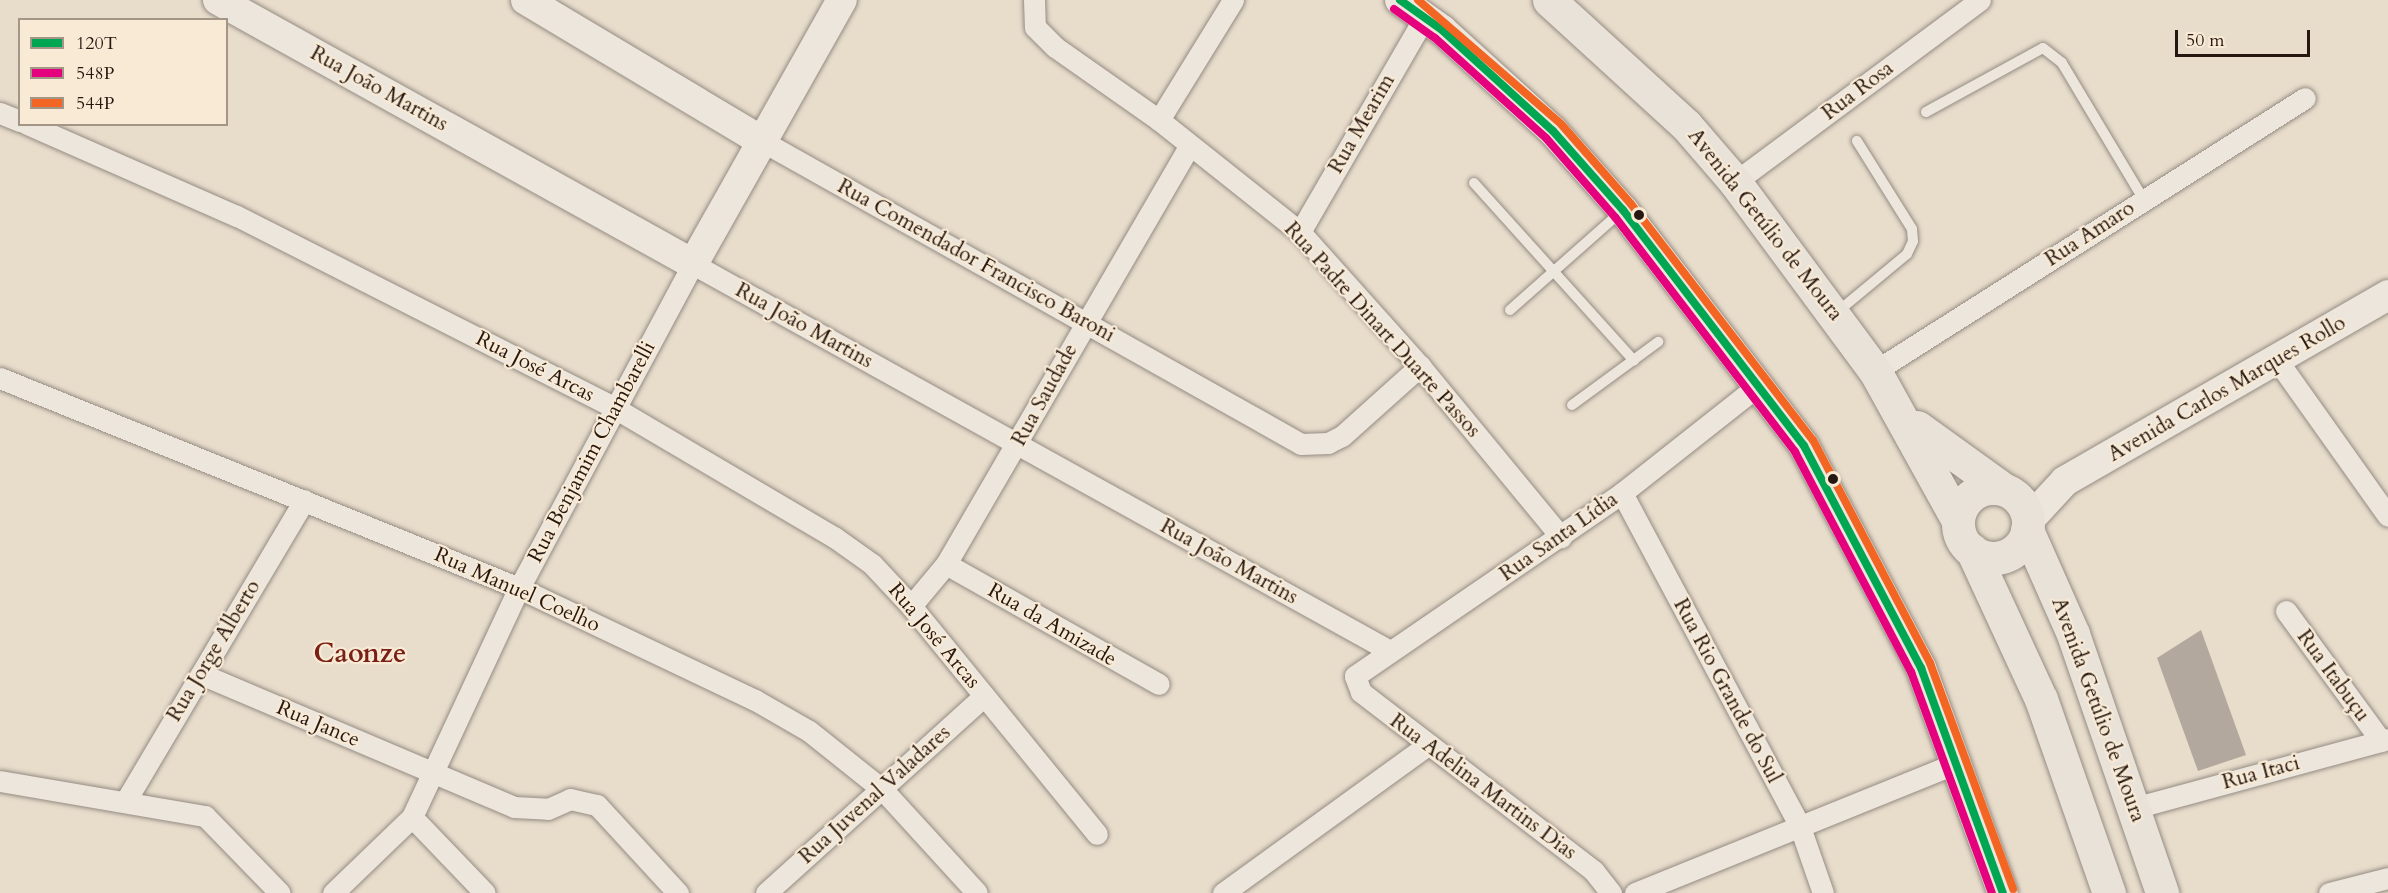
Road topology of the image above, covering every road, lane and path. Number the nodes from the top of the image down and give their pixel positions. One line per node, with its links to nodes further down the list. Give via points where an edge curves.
1 (218, 0): 24 (main road, Rua João Martins)
2 (526, 0): 16 (main road, Rua Comendador Francisco Baroni)
3 (842, 0): 16 (main road, Rua Benjamim Chambarelli)
4 (1034, 0): 14 (street, Rua Padre Dinart Duarte Passos, via 1032,17 1044,37)
5 (1233, 0): 14 (street)
6 (1400, 0): 9 (main road)
7 (1549, 0): 19 (main road, Avenida Getúlio de Moura, via 1686,125)
8 (1980, 0): 19 (street, Rua Rosa)
9 (1425, 16): 22 (main road, via 1544,123); 23 (street, Rua Mearim)
10 (2305, 98): 21 (street, Rua Amaro)
11 (0, 112): 13 (street)
12 (1926, 112): 21 (lane, via 2043,48 2062,63)
13 (18, 120)
14 (1159, 120): 18 (street, Rua Padre Dinart Duarte Passos)
15 (32, 126): 38 (street, Rua José Arcas, via 237,216)
16 (762, 141): 24 (main road, Rua Benjamim Chambarelli); 29 (street, Rua Comendador Francisco Baroni)
17 (1857, 141): 28 (lane, via 1912,229 1912,241 1907,254)
18 (1189, 146): 23 (street, Rua Padre Dinart Duarte Passos); 29 (street, Rua Saudade)
19 (1735, 182): 28 (main road, Avenida Getúlio de Moura)
20 (1474, 183): 25 (lane)
21 (2144, 200): 34 (street, Rua Amaro)
22 (1623, 210): 25 (lane); 36 (main road)
23 (1300, 232): 33 (street, Rua Padre Dinart Duarte Passos)
24 (693, 264): 38 (street, Rua Benjamim Chambarelli); 40 (street, Rua João Martins)
25 (1554, 271): 27 (lane); 32 (lane)
26 (2387, 298): 31 (main road, Avenida Carlos Marques Rollo)
27 (1510, 310)
28 (1836, 313): 34 (main road, Avenida Getúlio de Moura)
29 (1085, 322): 33 (street, Rua Comendador Francisco Baroni, via 1312,446 1342,436); 40 (street, Rua Saudade)
30 (1658, 342): 32 (lane)
31 (2277, 360): 41 (main road, Avenida Carlos Marques Rollo); 45 (street)
32 (1634, 361): 37 (lane)
33 (1420, 366): 48 (street, Rua Padre Dinart Duarte Passos)
34 (1875, 371): 39 (main road, Avenida Getúlio de Moura)
35 (0, 378): 44 (street, Rua Manuel Coelho)
36 (1760, 384): 43 (street, Rua Santa Lídia); 61 (main road, via 1804,446 1859,547 1922,668)
37 (1572, 405)
38 (614, 407): 51 (street, Rua Benjamim Chambarelli); 52 (street, Rua José Arcas, via 834,537 872,564)
39 (1906, 419): 42 (main road, Avenida Getúlio de Moura); 46 (main road, Avenida Getúlio de Moura)
40 (1017, 444): 50 (street, Rua Saudade); 54 (street, Rua João Martins)
41 (2065, 481): 42 (main road, Avenida Carlos Marques Rollo); 47 (main road, Avenida Carlos Marques Rollo)
42 (2006, 490): 46 (main road, via 1972,494); 47 (main road, via 2022,504)
43 (1622, 493): 48 (street, Rua Santa Lídia); 68 (street, Rua Rio Grande do Sul)
44 (304, 500): 51 (street, Rua Manuel Coelho); 55 (street, Rua Jorge Alberto)
45 (2388, 516)
46 (1958, 521): 49 (main road)
47 (2028, 526): 49 (main road, via 2020,545 2005,555 1988,557); 66 (main road, Avenida Getúlio de Moura, via 2073,634)
48 (1561, 537): 54 (street, Rua Santa Lídia)
49 (1972, 550): 82 (main road, via 2041,699)
50 (946, 564): 52 (street, Rua Saudade); 57 (street, Rua da Amizade)
51 (519, 588): 62 (street, Rua Benjamim Chambarelli); 64 (street, Rua Manuel Coelho, via 755,700 809,731)
52 (911, 606): 58 (street, Rua José Arcas)
53 (2286, 611): 59 (street, Rua Itabuçu)
54 (1390, 651): 56 (street, Rua Santa Lídia, via 1359,671)
55 (201, 674): 62 (street, Rua Jance); 65 (street, Rua Jorge Alberto)
56 (1355, 681): 60 (street, Rua Adelina Martins Dias)
57 (1159, 684)
58 (984, 696): 64 (street, Rua Juvenal Valadares); 69 (street, Rua José Arcas)
59 (2384, 740): 66 (street, Rua Itaci)
60 (1426, 746): 77 (street); 78 (street, Rua Adelina Martins Dias, via 1594,871)
61 (1959, 762): 68 (street); 81 (main road)
62 (434, 773): 67 (street, Rua Benjamim Chambarelli); 75 (street, Rua Jance, via 533,811 570,799 597,805)
63 (0, 781): 65 (street)
64 (883, 790): 71 (street, Rua Manuel Coelho); 76 (street, Rua Juvenal Valadares)
65 (125, 802): 72 (street, via 214,820)
66 (2134, 808): 83 (main road, Avenida Getúlio de Moura)
67 (412, 817): 73 (street, Rua Benjamim Chambarelli); 74 (street)
68 (1800, 827): 79 (street); 80 (street, Rua Rio Grande do Sul)
69 (1097, 834)
70 (2388, 878): 84 (street)
71 (973, 892)
72 (280, 893)
73 (333, 893)
74 (485, 893)
75 (678, 893)
76 (766, 893)
77 (1223, 893)
78 (1611, 893)
79 (1635, 893)
80 (1823, 893)
81 (2003, 893)
82 (2109, 893)
83 (2162, 893)
84 (2329, 893)

